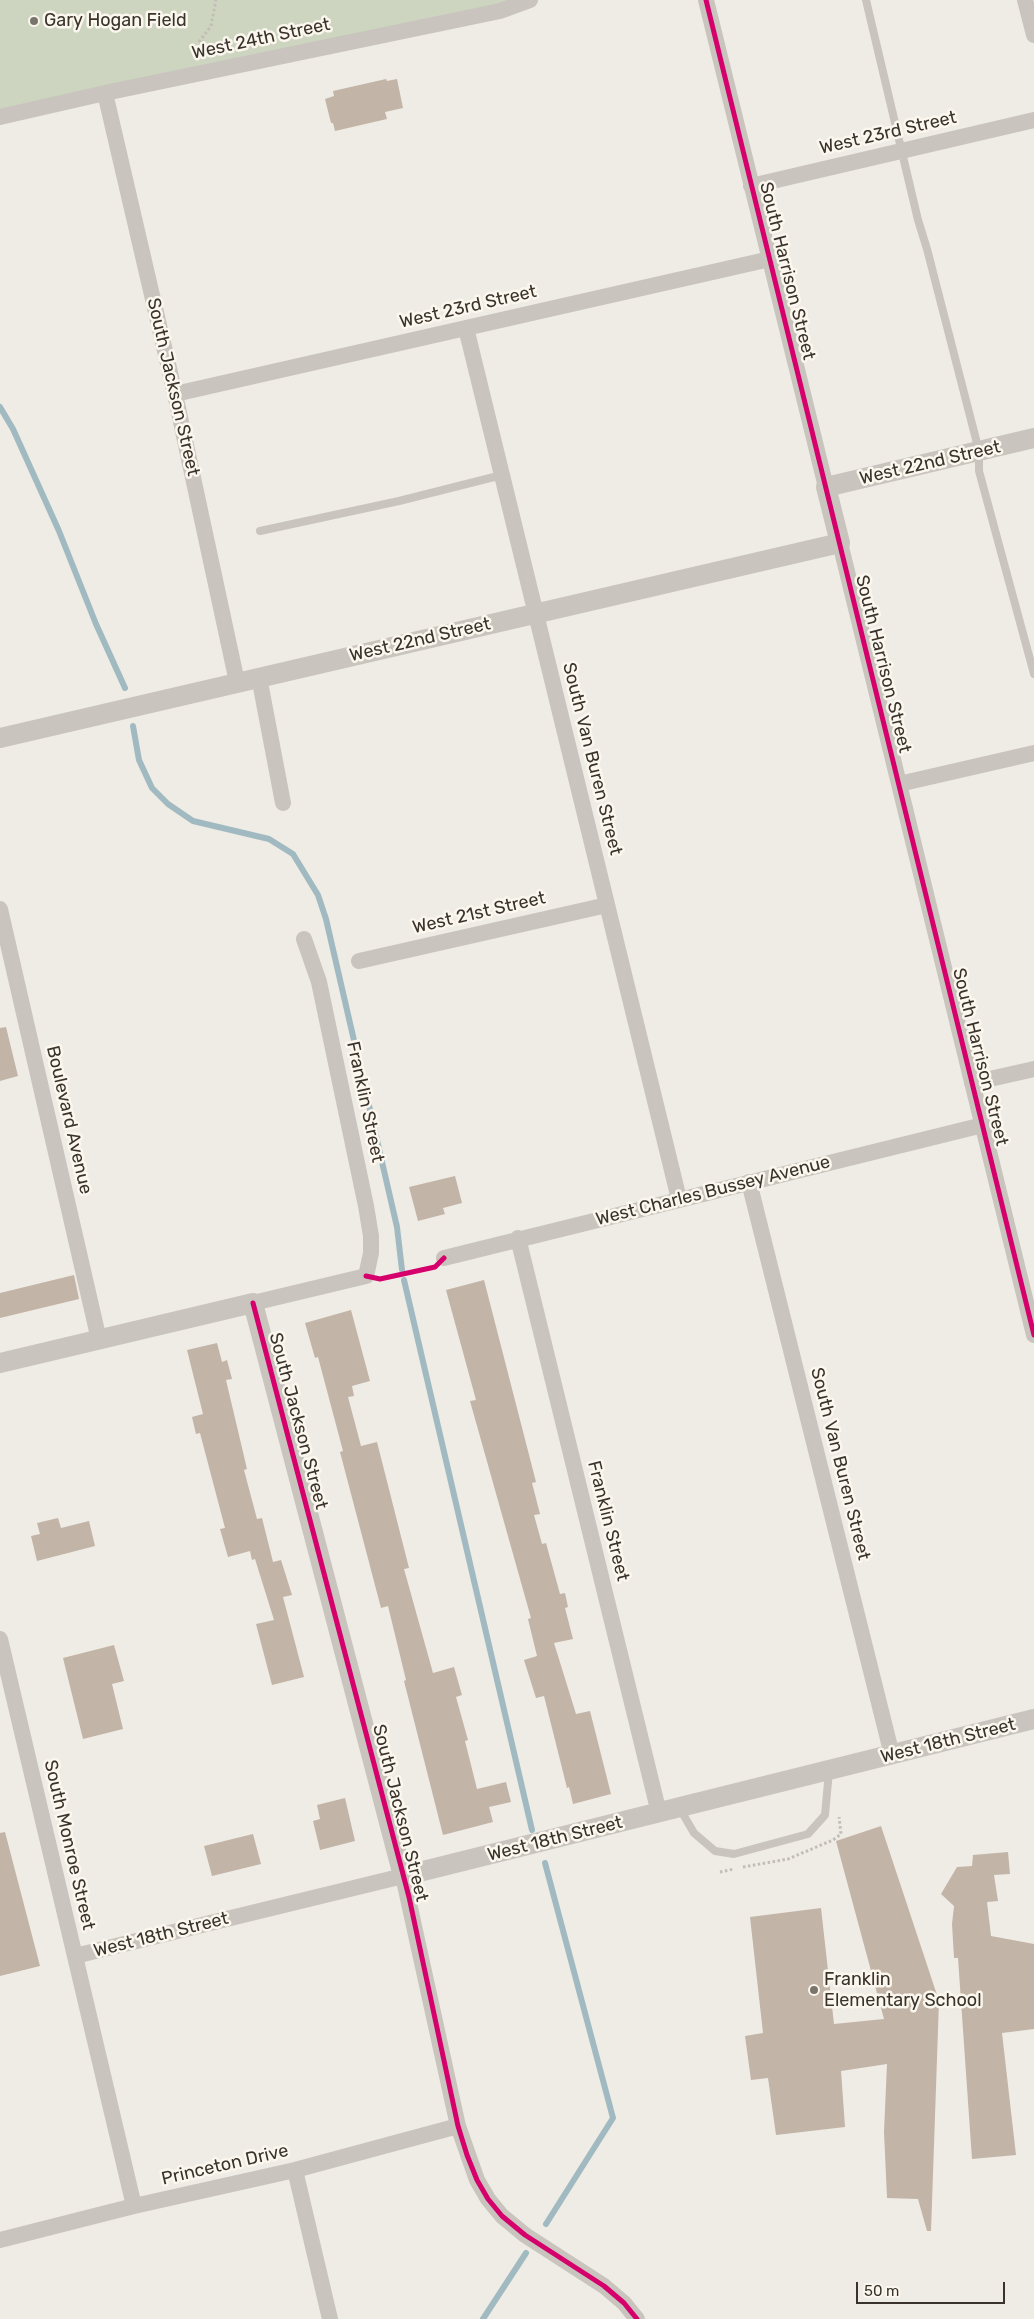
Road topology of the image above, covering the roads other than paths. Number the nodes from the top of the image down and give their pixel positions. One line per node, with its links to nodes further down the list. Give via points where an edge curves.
1 (530, 0): 6 (street, West 24th Street, via 500,11)
2 (706, 0): 10 (street, South Harrison Street)
3 (866, 0): 9 (lane)
4 (1025, 0): 5 (street)
5 (1034, 35)
6 (105, 93): 7 (street, West 24th Street); 13 (street, South Jackson Street)
7 (0, 117)
8 (1034, 120): 9 (street, West 23rd Street)
9 (902, 151): 10 (street, West 23rd Street); 15 (lane)
10 (752, 186): 11 (street, South Harrison Street)
11 (770, 259): 12 (street, West 23rd Street); 17 (street, South Harrison Street)
12 (466, 328): 13 (street, West 23rd Street); 16 (street, South Van Buren Street)
13 (175, 394): 23 (street, South Jackson Street)
14 (1034, 438): 15 (street, West 22nd Street)
15 (978, 451): 17 (street, West 22nd Street); 21 (lane, via 979,471)
16 (502, 474): 18 (lane, via 399,501); 20 (street, South Van Buren Street)
17 (826, 487): 19 (street, South Harrison Street)
18 (260, 531)
19 (840, 543): 20 (street, West 22nd Street); 26 (street, South Harrison Street)
20 (536, 614): 22 (street, West 22nd Street); 28 (street, South Van Buren Street)
21 (1034, 674)
22 (259, 677): 23 (street, West 22nd Street); 27 (street)
23 (237, 682): 24 (street, West 22nd Street)
24 (0, 738)
25 (1034, 753): 26 (street)
26 (899, 784): 33 (street, South Harrison Street)
27 (283, 803)
28 (607, 905): 31 (street, West 21st Street); 36 (street, South Van Buren Street)
29 (0, 909): 41 (street, Boulevard Avenue)
30 (304, 939): 39 (street, Franklin Street, via 319,982 366,1206 371,1236 366,1276)
31 (359, 961)
32 (1034, 1069): 33 (street)
33 (972, 1083): 34 (street, South Harrison Street)
34 (982, 1125): 35 (street, West Charles Bussey Avenue); 40 (street, South Harrison Street)
35 (749, 1182): 36 (street, West Charles Bussey Avenue); 45 (street, South Van Buren Street)
36 (679, 1199): 37 (street, West Charles Bussey Avenue)
37 (518, 1238): 38 (street, West Charles Bussey Avenue); 48 (street, Franklin Street)
38 (444, 1258)
39 (254, 1303): 41 (street); 49 (street, South Jackson Street)
40 (1034, 1335)
41 (99, 1340): 42 (street)
42 (0, 1363)
43 (0, 1639): 50 (street, South Monroe Street)
44 (1034, 1719): 45 (street, West 18th Street)
45 (892, 1755): 46 (street, West 18th Street)
46 (829, 1771): 47 (street, West 18th Street); 47 (lane, via 825,1815 808,1834 734,1854 715,1851 694,1833)
47 (679, 1808): 48 (street, West 18th Street)
48 (659, 1813): 49 (street, West 18th Street)
49 (403, 1876): 50 (street, West 18th Street); 51 (street, South Jackson Street)
50 (75, 1956): 53 (street, South Monroe Street)
51 (458, 2126): 52 (street, Princeton Drive); 56 (street, South Jackson Street, via 467,2155 488,2199 502,2216 525,2235 604,2286)
52 (295, 2170): 53 (street, Princeton Drive); 55 (street)
53 (134, 2206): 54 (street, Princeton Drive)
54 (0, 2240)
55 (330, 2319)
56 (637, 2319)

